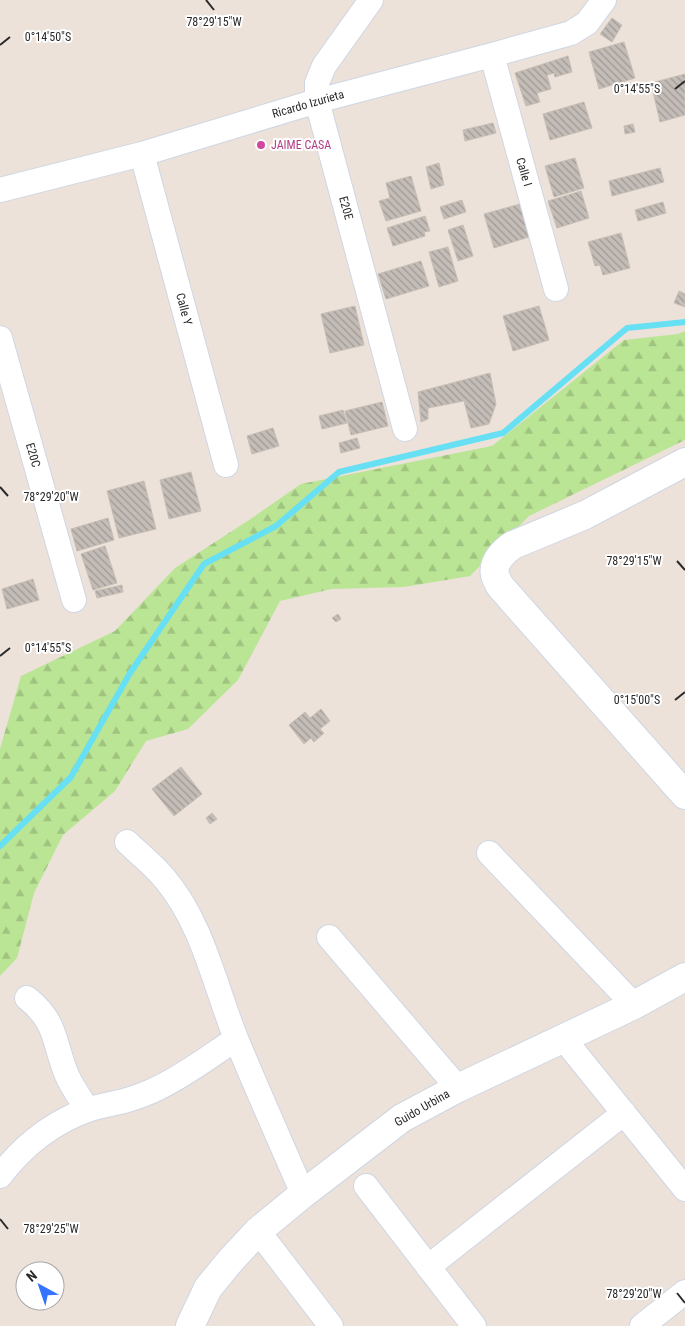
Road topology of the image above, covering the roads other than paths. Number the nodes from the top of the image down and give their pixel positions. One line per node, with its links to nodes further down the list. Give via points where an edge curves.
1 (371, 0): 4 (street, E20E, via 324,66 317,84)
2 (604, 0): 3 (street, Ricardo Izurieta, via 587,22 571,33)
3 (492, 56): 4 (street, Ricardo Izurieta); 7 (street, Calle I)
4 (317, 101): 5 (street, Ricardo Izurieta); 9 (street, E20E)
5 (142, 154): 6 (street, Ricardo Izurieta); 11 (street, Calle Y)
6 (0, 190)
7 (556, 289)
8 (0, 338): 12 (street, E20C)
9 (405, 429)
10 (685, 462): 13 (street, via 585,515 513,545 503,552 494,573 500,586)
11 (226, 465)
12 (74, 600)
13 (685, 795)
14 (127, 842): 21 (street, via 165,878 184,906 207,957)
15 (489, 853): 19 (street)
16 (329, 937): 22 (street)
17 (685, 977): 19 (street, Guido Urbina)
18 (27, 998): 23 (street, via 50,1024 67,1076)
19 (634, 1005): 20 (street, Guido Urbina)
20 (563, 1038): 22 (street, Guido Urbina); 24 (street)
21 (236, 1039): 23 (street, via 156,1089); 28 (street)
22 (458, 1088): 28 (street, Guido Urbina, via 402,1118)
23 (88, 1110): 25 (street, via 39,1136 11,1161)
24 (624, 1113): 27 (street); 30 (street)
25 (0, 1176)
26 (366, 1186): 30 (street)
27 (685, 1189)
28 (303, 1194): 29 (street, Guido Urbina)
29 (258, 1231): 32 (street, Guido Urbina, via 208,1288); 33 (street)
30 (428, 1267): 34 (street)
31 (685, 1292): 35 (street)
32 (190, 1326)
33 (331, 1326)
34 (474, 1326)
35 (642, 1326)

